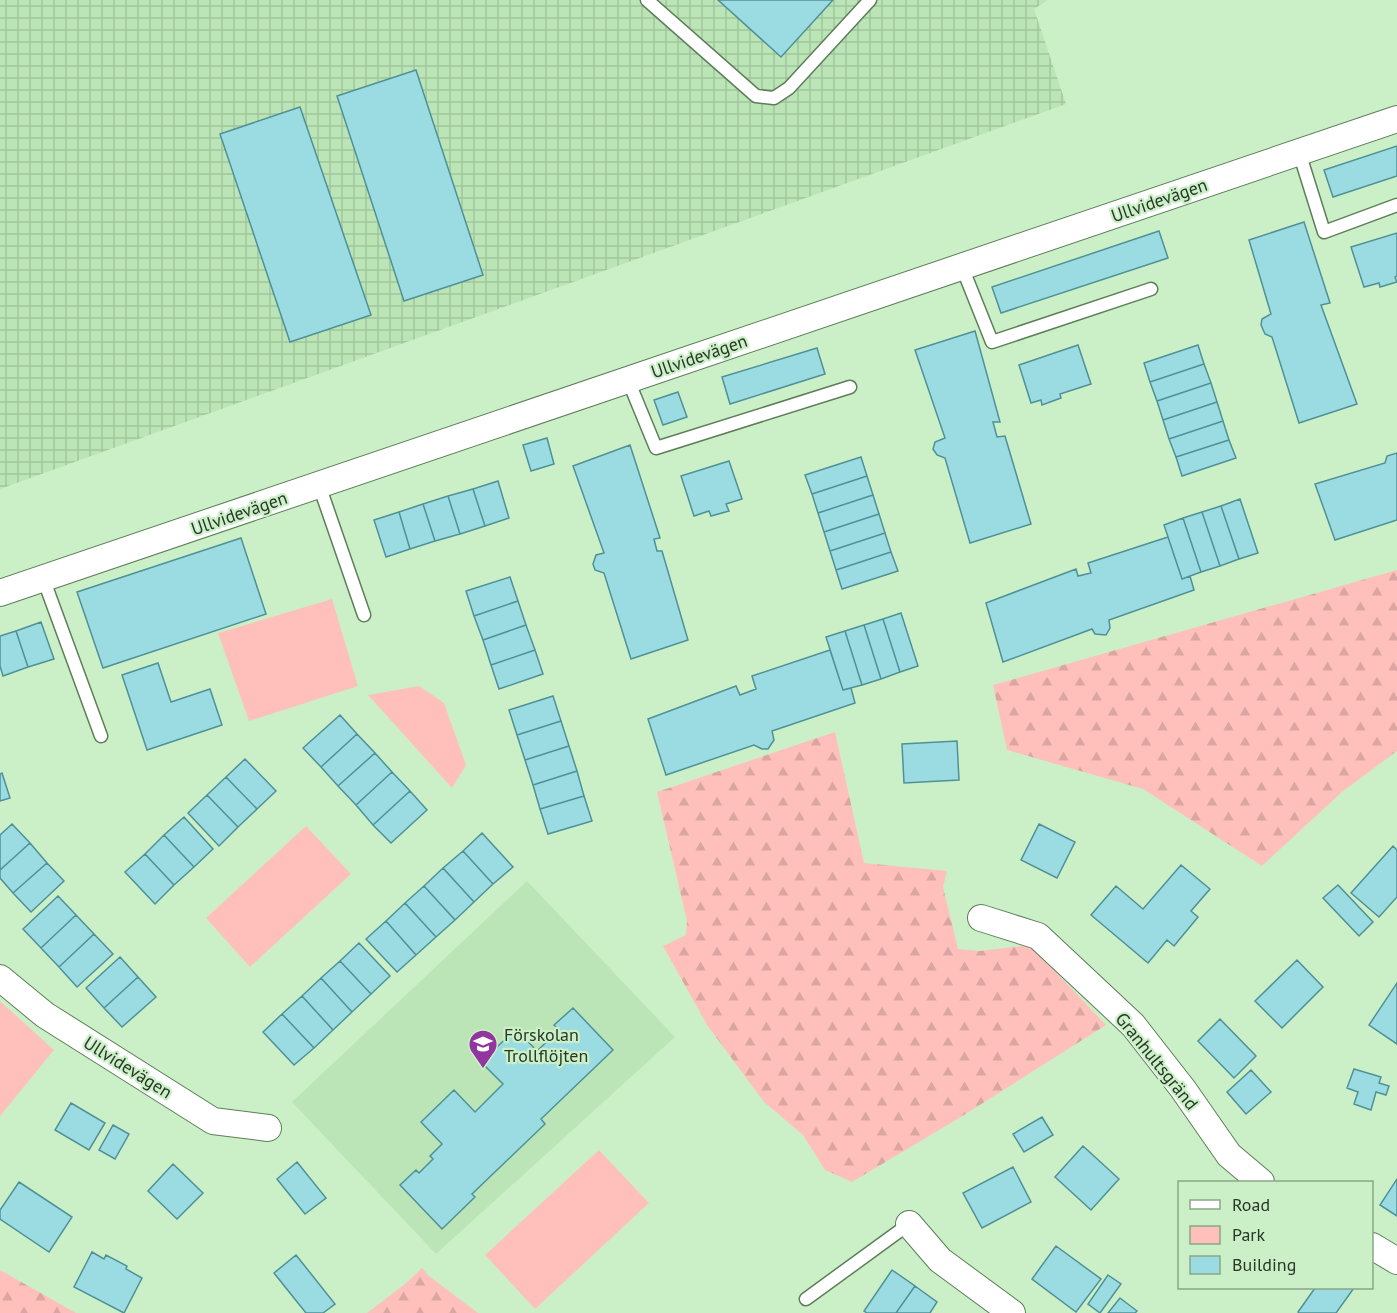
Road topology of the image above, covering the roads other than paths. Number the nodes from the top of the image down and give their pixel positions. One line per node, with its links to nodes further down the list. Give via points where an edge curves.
1 (647, 0): 2 (lane, via 756,96 774,98 789,88)
2 (870, 0)
3 (1397, 119): 4 (street, Ullvidevägen)
4 (1299, 152): 5 (lane, via 1324,232); 6 (street, Ullvidevägen)
5 (1397, 205)
6 (962, 267): 7 (lane, via 992,342); 8 (street, Ullvidevägen)
7 (1151, 289)
8 (628, 380): 9 (lane, via 656,448); 10 (street, Ullvidevägen)
9 (850, 387)
10 (319, 485): 11 (street, Ullvidevägen); 13 (lane)
11 (43, 578): 12 (street, Ullvidevägen); 14 (lane)
12 (0, 592)
13 (364, 615)
14 (101, 736)
15 (981, 918): 18 (street, Granhultsgränd, via 1038,936 1134,1025 1229,1155)
16 (0, 978): 17 (street, Ullvidevägen, via 45,1015 213,1121)
17 (268, 1128)
18 (1260, 1181)
19 (909, 1224): 22 (lane); 23 (street, via 940,1260)
20 (1373, 1247): 21 (street)
21 (1397, 1261)
22 (806, 1299)
23 (1012, 1313)

